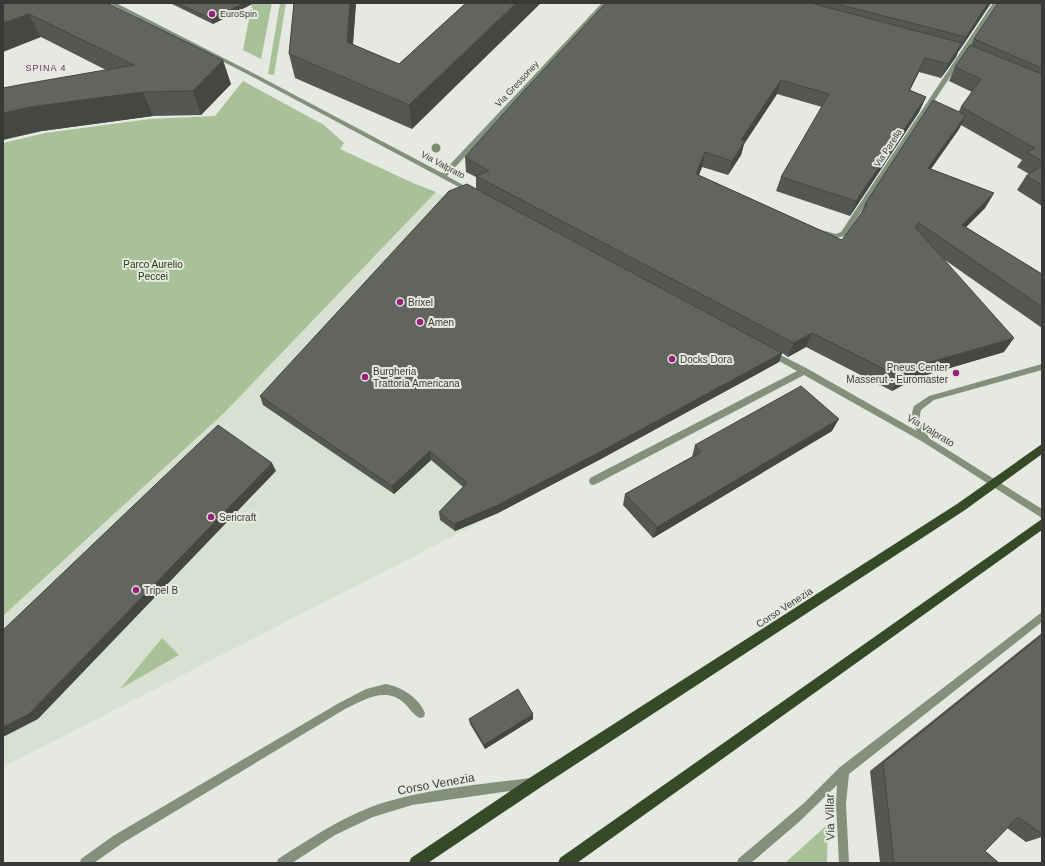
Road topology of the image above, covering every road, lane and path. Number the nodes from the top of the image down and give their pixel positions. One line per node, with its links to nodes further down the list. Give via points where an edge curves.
1 (112, 3): 7 (street, Via Valprato)
2 (605, 3): 7 (street, Via Gressoney)
3 (996, 3): 5 (street, Via Parella)
4 (954, 53): 5 (street)
5 (962, 55): 6 (street); 9 (street, Via Parella, via 844,234 836,236)
6 (969, 58)
7 (443, 176): 8 (street, Via Valprato)
8 (477, 195)
9 (809, 229)
10 (763, 349): 12 (street, Via Valprato)
11 (1042, 367): 13 (street, via 932,398 917,408 915,420)
12 (805, 371): 13 (street, Via Valprato); 15 (street)
13 (926, 440): 16 (street, Via Valprato)
14 (1042, 448): 16 (main road, Corso Venezia)
15 (593, 481)
16 (996, 483): 17 (street, Via Valprato); 22 (main road, Corso Venezia)
17 (1042, 514)
18 (1042, 524): 26 (main road)
19 (1042, 616): 21 (street)
20 (420, 713): 23 (street, via 408,699 391,689 372,692 342,706 131,832)
21 (844, 770): 27 (street, via 823,793); 28 (street, Via Villar, via 841,804)
22 (536, 782): 24 (street, Corso Venezia, via 412,800 372,812 332,832); 25 (main road, Corso Venezia)
23 (85, 863)
24 (282, 863)
25 (416, 863)
26 (565, 863)
27 (742, 863)
28 (844, 863)

